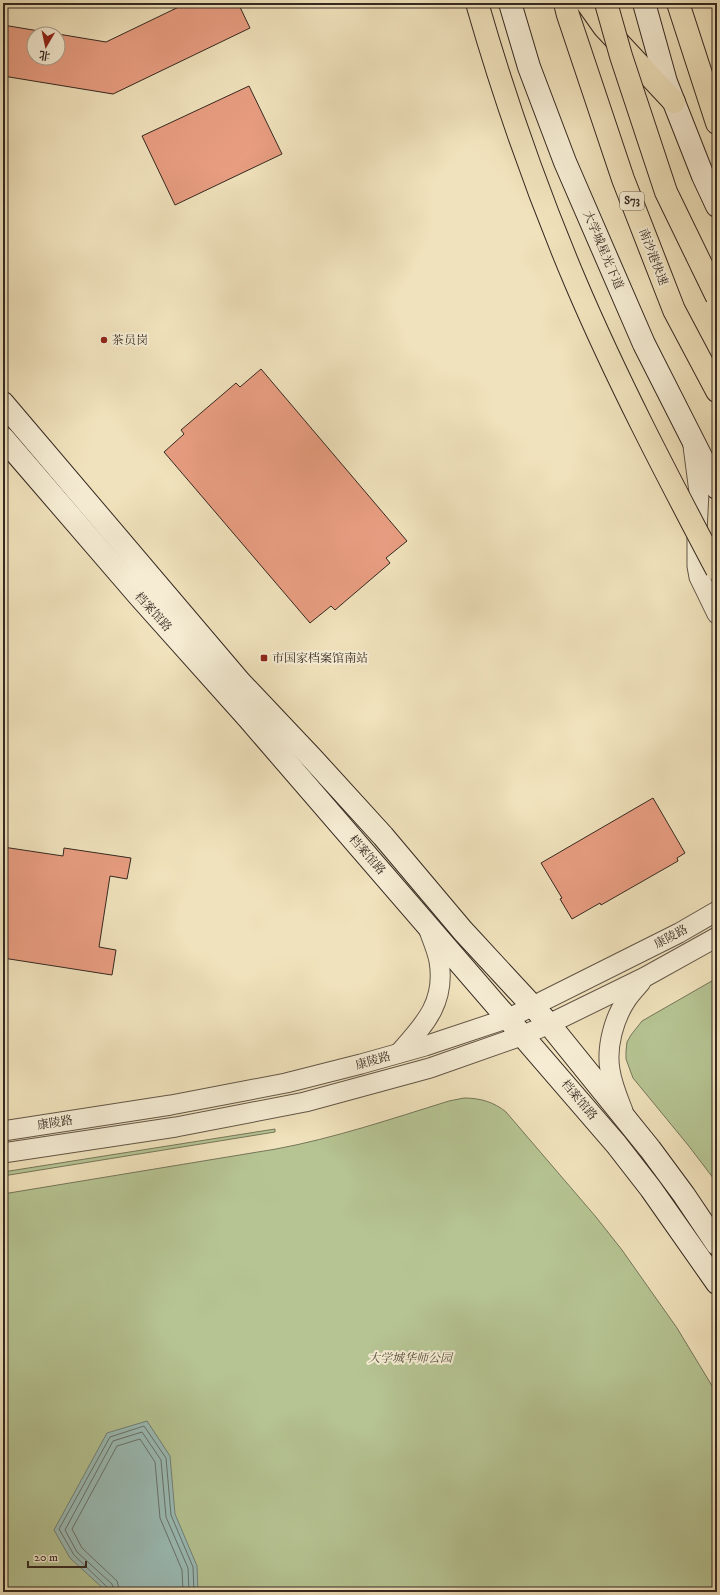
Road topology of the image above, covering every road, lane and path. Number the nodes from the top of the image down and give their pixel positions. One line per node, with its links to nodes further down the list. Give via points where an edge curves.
1 (478, 3): 17 (main road, bridge, via 517,130 575,281 632,404)
2 (510, 3): 15 (main road, 大学城星光下道, via 529,66 565,162 644,344)
3 (565, 3): 12 (main road, 南沙港快速 / S73, via 623,179 674,310)
4 (587, 3): 8 (main road, via 604,27)
5 (606, 3): 11 (main road, bridge, via 666,192)
6 (644, 3): 8 (main road)
7 (678, 3): 9 (main road)
8 (674, 102): 10 (main road)
9 (717, 123)
10 (717, 206)
11 (717, 297)
12 (717, 391)
13 (3, 403): 23 (main road, 档案馆路, via 240,682 311,756 463,931)
14 (3, 438): 20 (main road, 档案馆路)
15 (693, 442): 16 (main road, 大学城星光下道); 18 (street, via 699,492 699,577)
16 (717, 488)
17 (717, 570)
18 (717, 614)
19 (717, 911): 23 (street, 康陵路, via 679,933)
20 (426, 923): 24 (main road, 档案馆路); 27 (street, via 439,960 440,983 437,999 422,1027)
21 (717, 937): 22 (street, 康陵路)
22 (645, 977): 25 (street, 康陵路); 28 (street, via 626,999 619,1013 609,1048 614,1088)
23 (533, 1006): 24 (street, 康陵路); 25 (main road, 档案馆路)
24 (509, 1018): 26 (main road, 档案馆路); 27 (street, 康陵路)
25 (549, 1024): 26 (street, 康陵路); 28 (main road, 档案馆路)
26 (524, 1035): 30 (street, 康陵路, via 430,1068 305,1102 176,1127); 32 (main road, 档案馆路, via 652,1189)
27 (399, 1053): 29 (street, 康陵路, via 286,1083 226,1095)
28 (626, 1118): 31 (main road, 档案馆路)
29 (3, 1131)
30 (3, 1153)
31 (717, 1244)
32 (717, 1283)

